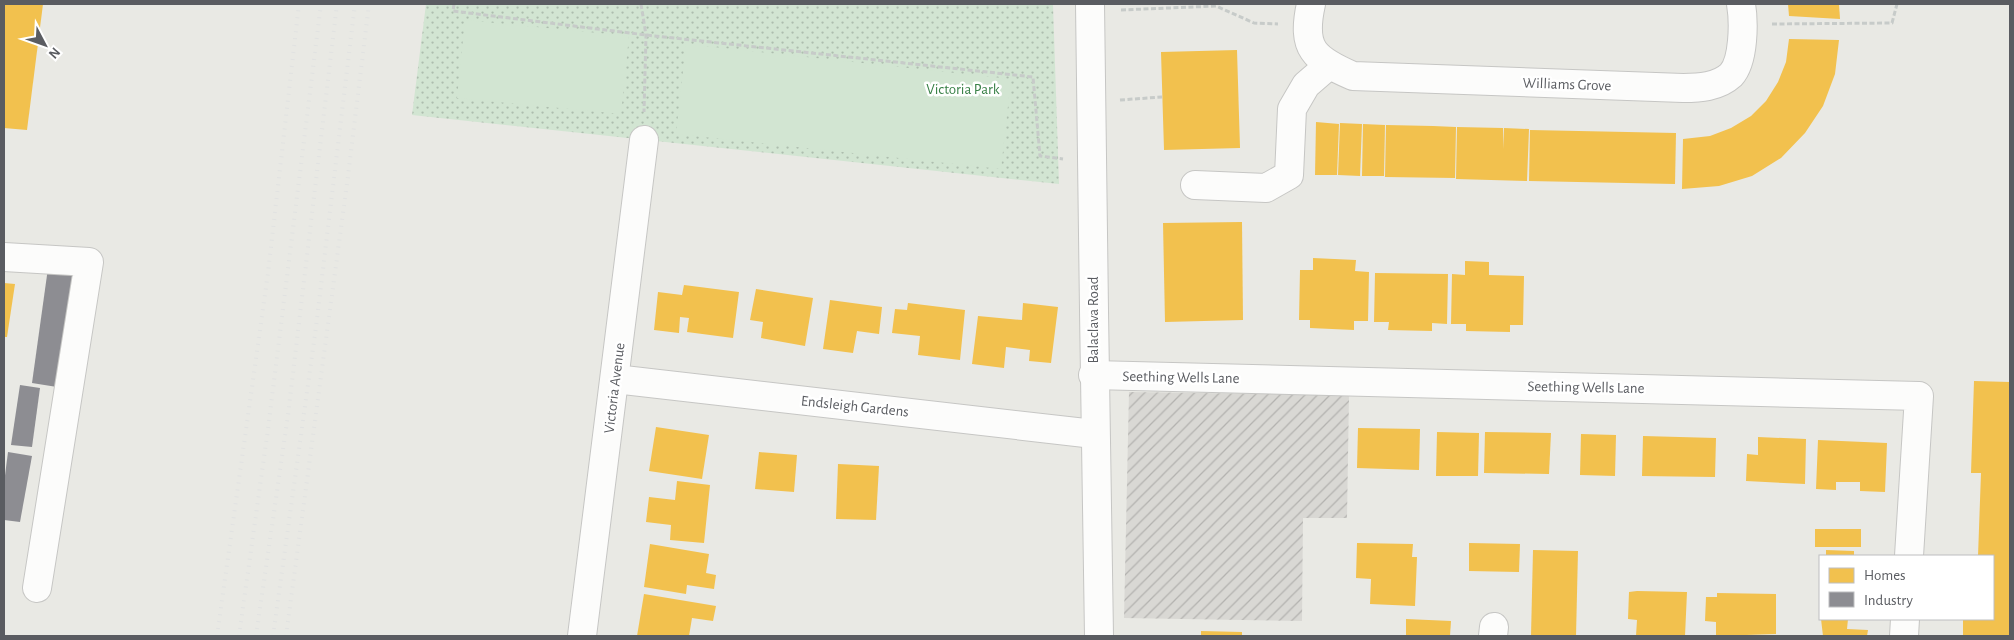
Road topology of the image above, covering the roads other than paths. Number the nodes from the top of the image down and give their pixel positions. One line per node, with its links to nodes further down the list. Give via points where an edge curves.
1 (1090, 7): 8 (street, Balaclava Road)
2 (1743, 14): 4 (street, Williams Grove, via 1741,49 1732,74 1716,84 1701,88 1353,76)
3 (1309, 15): 4 (street, Williams Grove, via 1312,50)
4 (1328, 66): 6 (street, via 1306,84 1292,109 1289,175 1266,188)
5 (644, 140): 9 (street, Victoria Avenue)
6 (1195, 185)
7 (4, 257): 12 (street, via 89,262)
8 (1093, 375): 10 (street, Balaclava Road); 11 (street, Seething Wells Lane, via 1918,396)
9 (615, 379): 10 (street, Endsleigh Gardens); 14 (street, Victoria Avenue)
10 (1094, 434): 15 (street, Balaclava Road)
11 (1909, 555)
12 (37, 588)
13 (1905, 620): 16 (street)
14 (582, 636)
15 (1099, 636)
16 (1904, 636)

